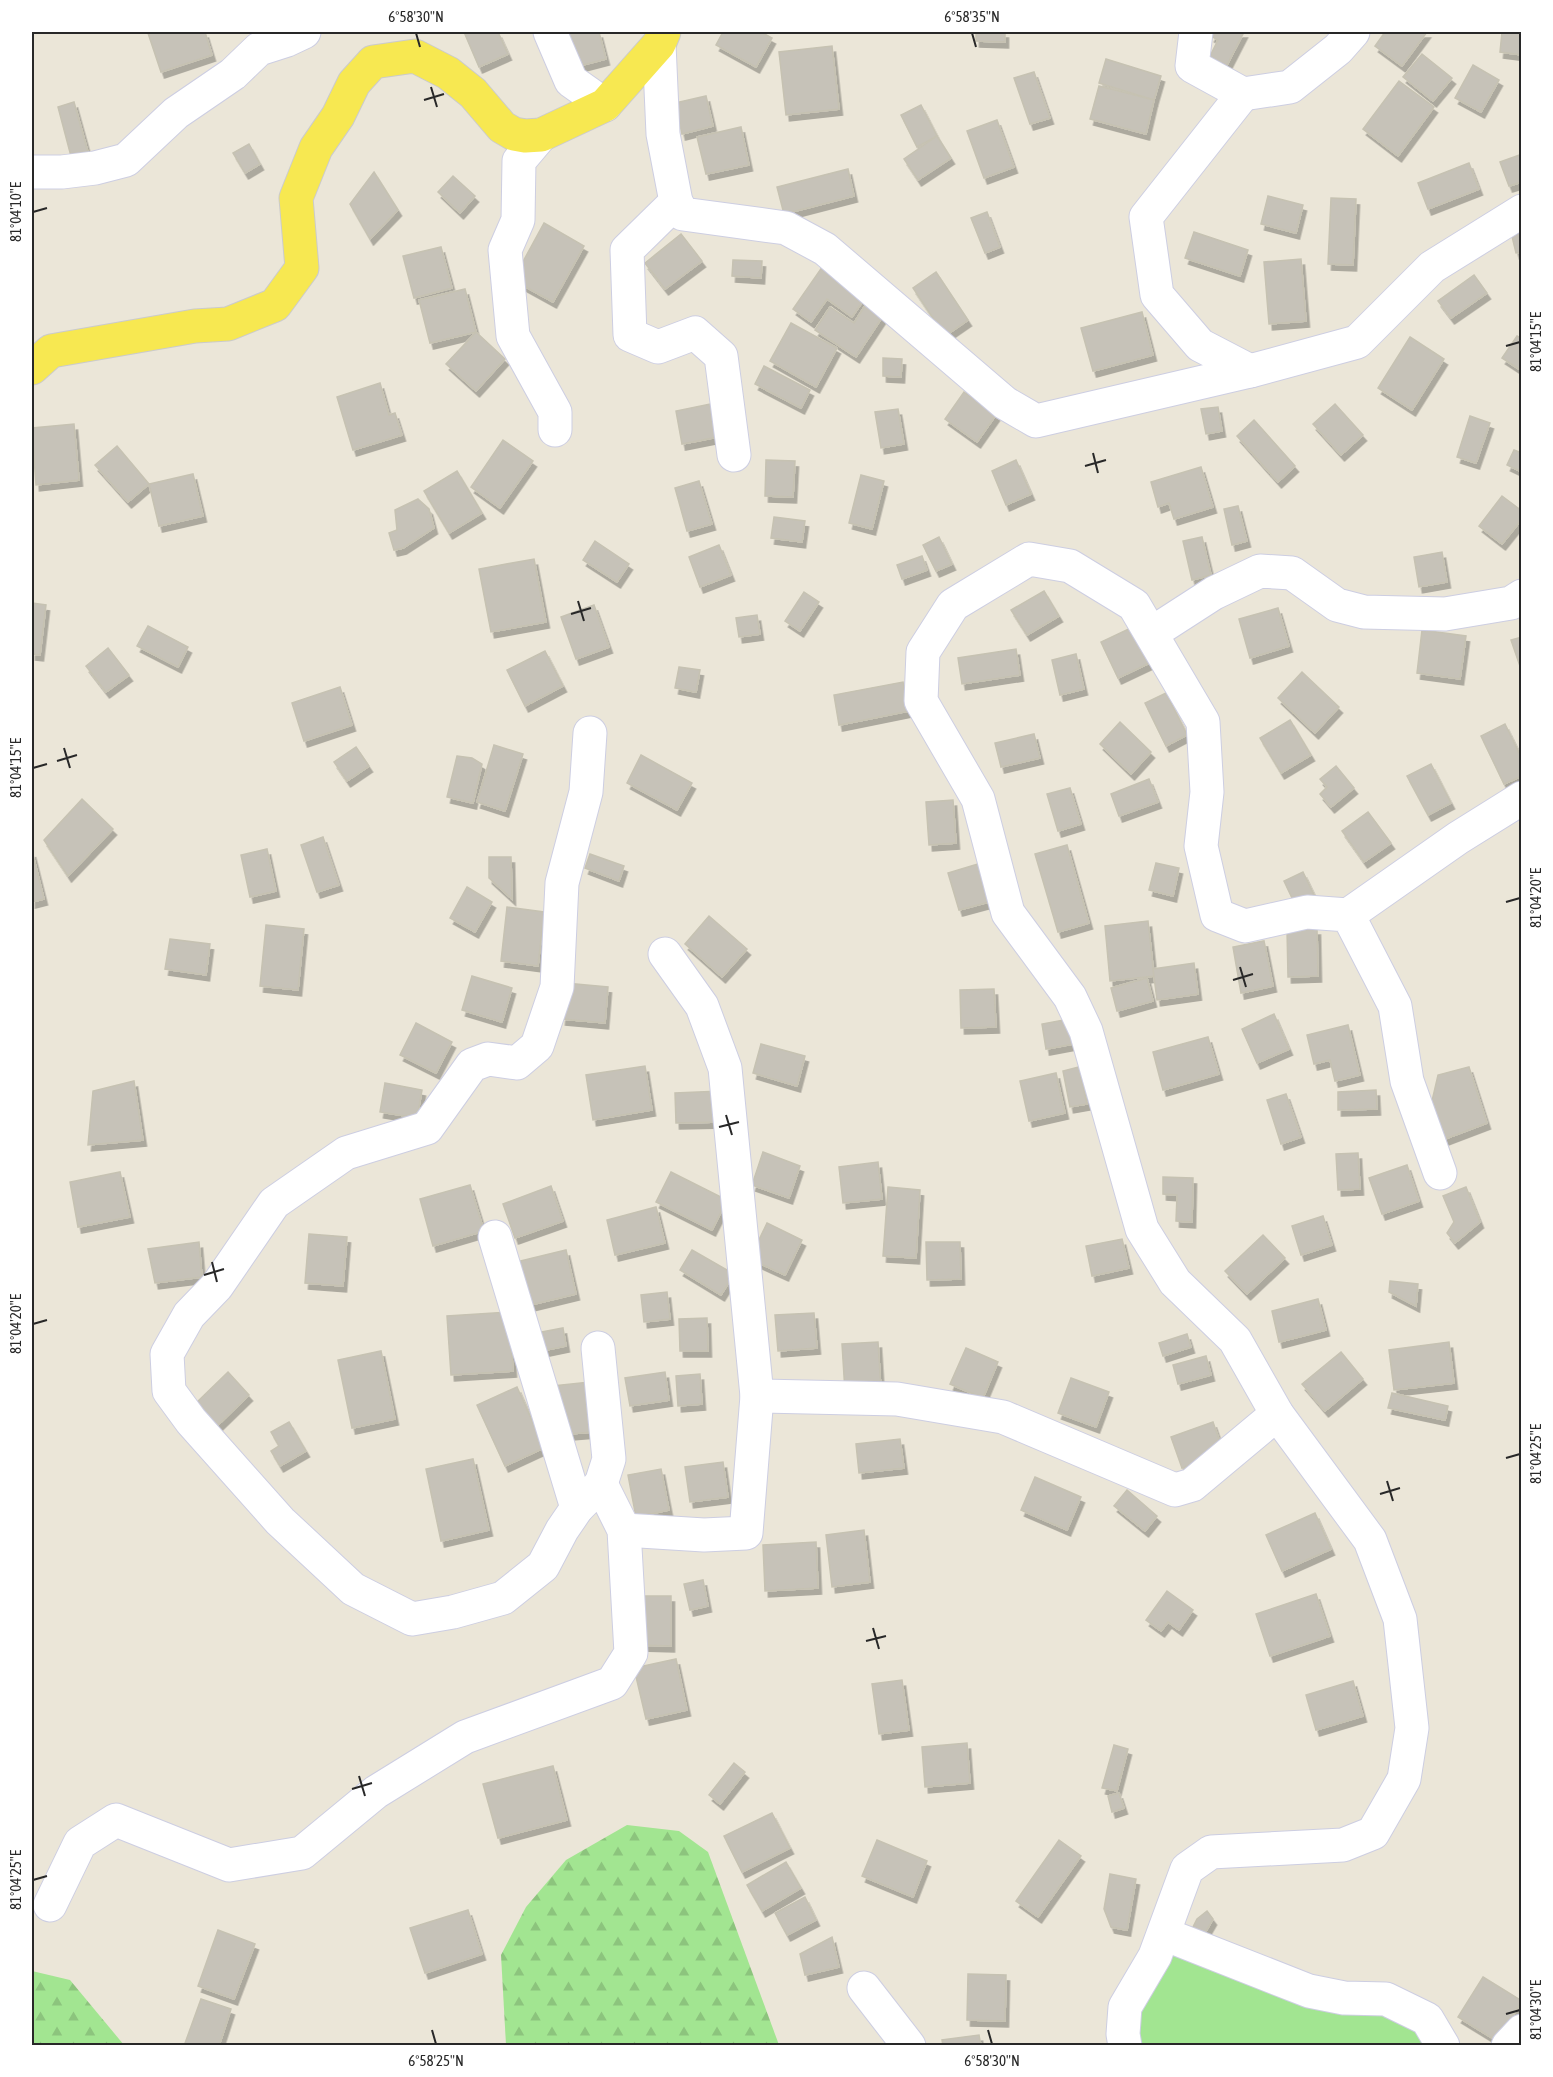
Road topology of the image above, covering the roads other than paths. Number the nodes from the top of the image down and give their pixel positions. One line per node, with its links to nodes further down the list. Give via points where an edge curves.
1 (304, 32): 9 (street, via 259,49 233,74 176,113 126,160 95,168)
2 (550, 32): 7 (street, via 571,81)
3 (1196, 32): 6 (street, via 1192,66)
4 (1353, 32): 6 (street, via 1290,87)
5 (661, 38): 7 (main road); 10 (street, via 663,134)
6 (1243, 94): 13 (street, via 1146,217 1158,295 1200,345)
7 (605, 105): 8 (main road)
8 (541, 135): 12 (main road, via 513,134 502,128 473,93 448,73 415,56 374,62 354,83 316,148 296,198 302,268 275,305 228,324 51,351); 14 (street, via 519,161 518,219 505,250 513,336 555,412)
9 (32, 172)
10 (676, 202): 13 (street, via 683,214 786,228 825,249 1005,403 1036,421); 15 (street, via 627,250 630,335 658,347 695,333 721,356)
11 (1521, 211): 13 (street, via 1432,267 1357,342)
12 (32, 368)
13 (1250, 371)
14 (555, 430)
15 (734, 455)
16 (1521, 596): 17 (street, via 1511,603 1445,614 1364,612 1337,605 1292,573 1260,571 1214,593)
17 (1152, 633): 20 (street, via 1203,722 1207,792 1201,846 1217,915 1245,926 1307,912); 26 (street, via 1134,605 1070,566 1029,559 953,605 923,652 921,701 978,800 1008,913 1070,997 1086,1031 1142,1228 1174,1282 1235,1340)
18 (590, 733): 28 (street, via 586,792 562,883 558,987 537,1046 517,1063 488,1059 472,1065 427,1128 346,1153 274,1203 217,1286 189,1315 167,1354 169,1391 190,1421 280,1521 353,1589 412,1619 503,1598 543,1566)
19 (1521, 798): 20 (street)
20 (1348, 915): 22 (street, via 1395,1006 1407,1081)
21 (665, 954): 25 (street, via 702,1006 725,1068)
22 (1440, 1173)
23 (495, 1238): 28 (street)
24 (598, 1348): 27 (street, via 609,1460)
25 (758, 1396): 26 (street, via 897,1399 1003,1417 1175,1490 1192,1485); 29 (street, via 746,1533 705,1535)
26 (1277, 1414): 31 (street, via 1370,1540 1400,1619 1412,1728 1404,1779 1372,1833 1343,1845 1211,1852 1187,1869)
27 (601, 1484): 28 (street); 29 (street)
28 (577, 1508)
29 (624, 1530): 30 (street, via 631,1653 612,1683 465,1737 376,1792 302,1853 229,1865 116,1820 80,1844)
30 (51, 1905)
31 (1164, 1934): 35 (street, via 1125,2007); 36 (street, via 1308,1991 1386,2000 1426,2019)
32 (864, 1988): 34 (street)
33 (1521, 2031): 37 (street)
34 (909, 2046)
35 (1125, 2046)
36 (1443, 2046)
37 (1508, 2046)

